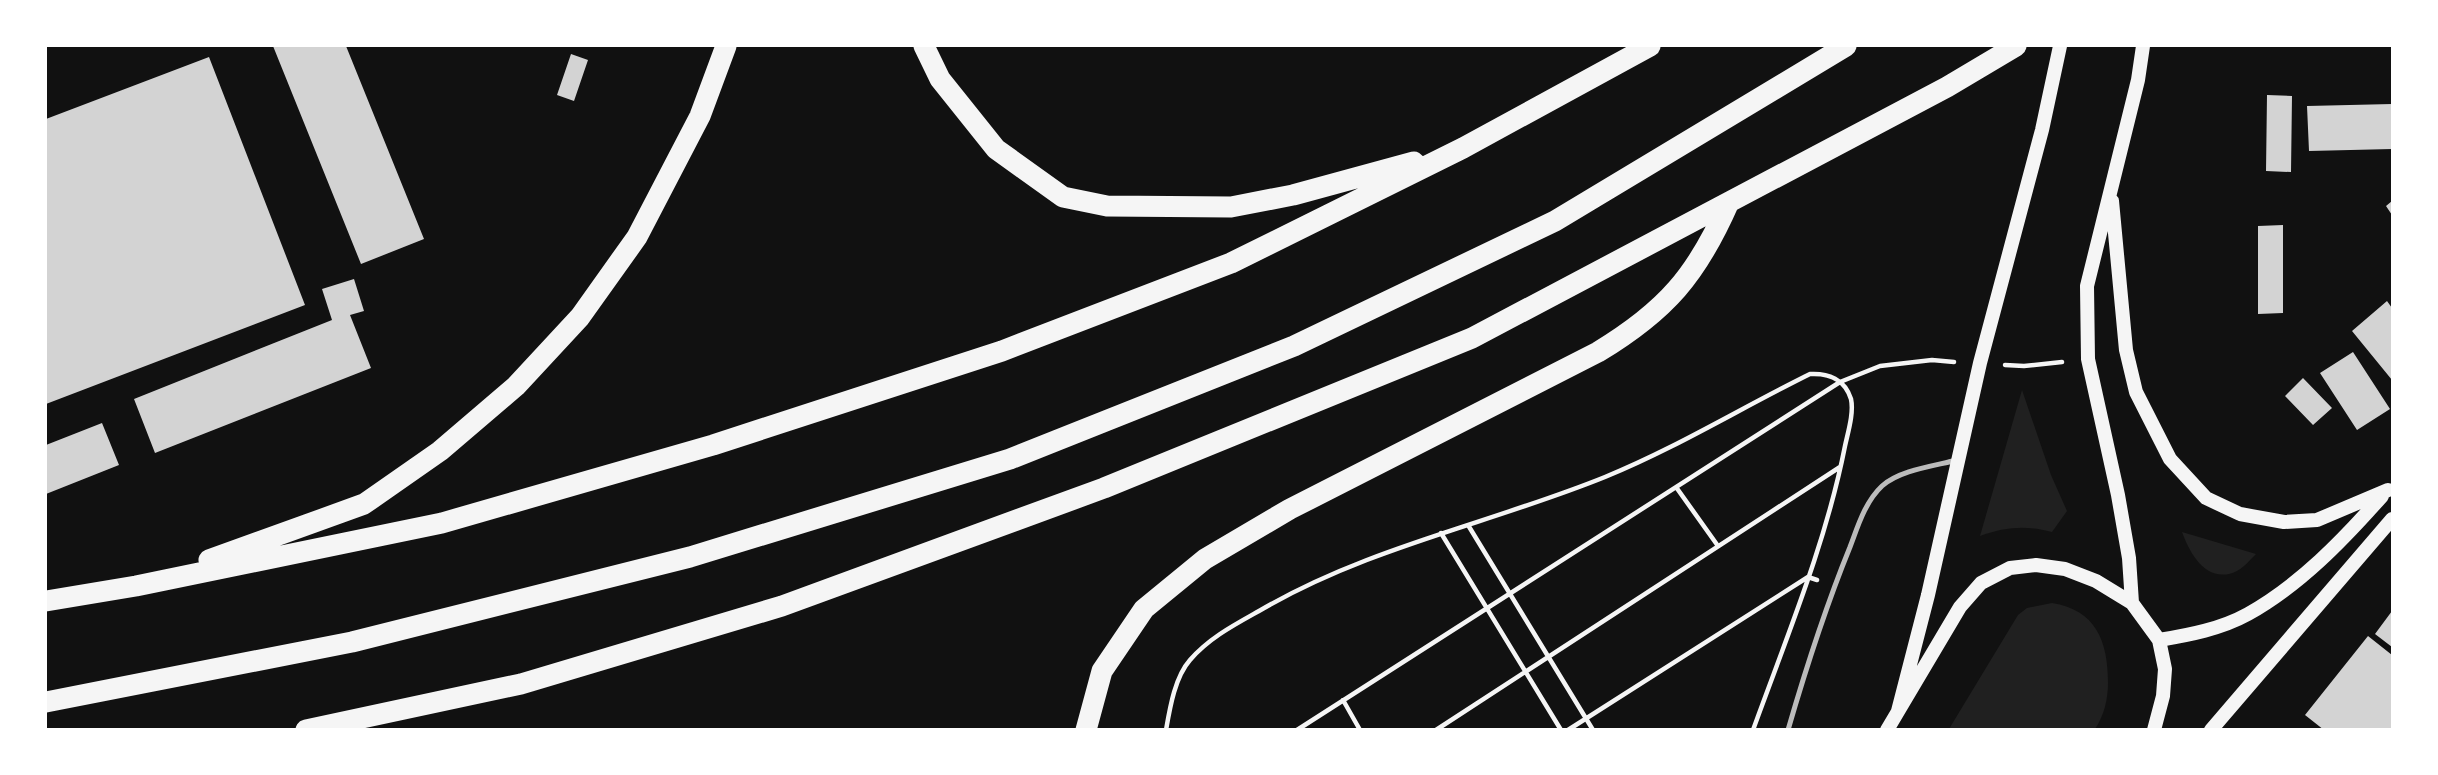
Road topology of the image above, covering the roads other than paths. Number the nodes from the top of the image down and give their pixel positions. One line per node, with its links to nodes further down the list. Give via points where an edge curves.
1 (726, 46): 14 (highway, via 700,116 637,237 580,317 516,386 440,451 364,504)
2 (925, 46): 8 (highway, via 940,79 996,149 1063,197 1107,206 1231,206 1293,195)
3 (1650, 46): 8 (highway)
4 (1846, 46): 18 (highway, via 1555,221 1294,346 1010,459 690,558 352,642)
5 (2016, 46): 10 (highway)
6 (2060, 46): 11 (main road)
7 (2143, 46): 9 (main road)
8 (1463, 148): 14 (highway, via 1230,263 989,356 713,446 442,523)
9 (2111, 187): 12 (main road, via 2126,350 2136,391 2170,460 2206,498 2240,514 2284,522 2317,520); 16 (main road, via 2087,286 2088,359 2120,506)
10 (1729, 202): 20 (highway, via 1472,338 1104,488 782,606 521,684); 21 (highway, via 1691,274 1633,331 1290,509 1205,559 1144,609 1102,671)
11 (1960, 459): 19 (main road); 22 (lane, via 1898,476 1873,496 1835,584)
12 (2390, 487): 17 (main road, via 2347,535 2291,585 2247,615)
13 (2392, 519): 25 (main road)
14 (136, 586): 15 (highway)
15 (46, 601)
16 (2132, 603): 17 (main road); 19 (main road, via 2065,569 2010,568 1981,583 1960,607)
17 (2159, 640): 24 (main road, via 2165,670)
18 (46, 702)
19 (1898, 710): 23 (main road)
20 (306, 730)
21 (1086, 730)
22 (1788, 730)
23 (1887, 730)
24 (2154, 730)
25 (2211, 730)

